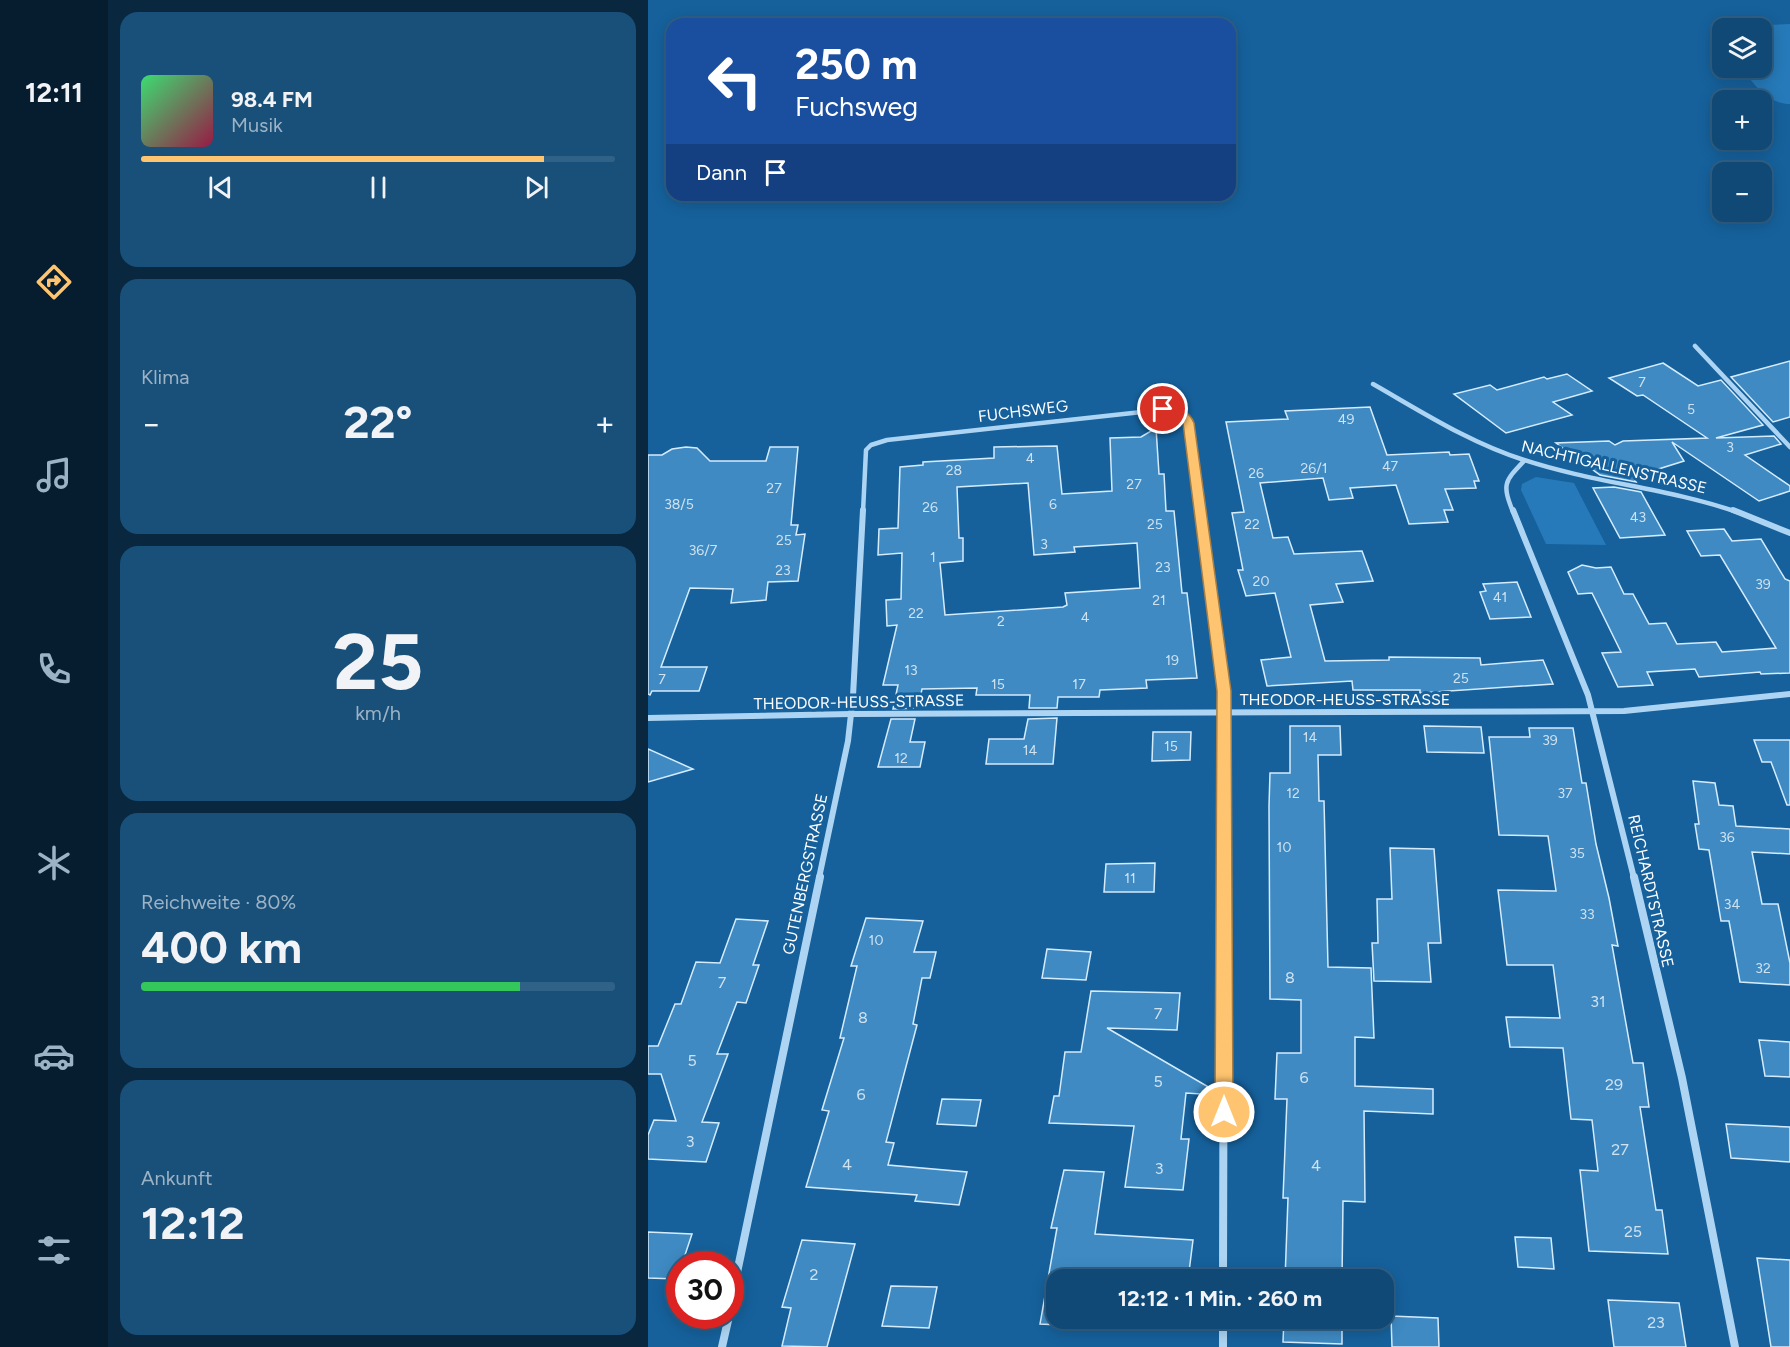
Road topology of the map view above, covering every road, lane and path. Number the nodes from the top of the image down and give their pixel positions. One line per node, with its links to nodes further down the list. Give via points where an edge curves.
1 (1695, 346): 4 (street)
2 (1373, 384): 5 (street, NACHTIGALLENSTRASSE, via 1466,437)
3 (872, 445): 9 (street, FUCHSWEG, via 887,440 1155,410 1178,412 1189,423); 10 (street, GUTENBERGSTRASSE, via 864,455)
4 (1790, 447)
5 (1524, 461): 6 (street, NACHTIGALLENSTRASSE, via 1703,501); 8 (street, REICHARDTSTRASSE, via 1506,480 1505,490)
6 (1790, 533)
7 (1790, 694): 8 (street, THEODOR-HEUSS-STRASSE)
8 (1593, 711): 9 (street, THEODOR-HEUSS-STRASSE); 18 (street, REICHARDTSTRASSE, via 1682,1078)
9 (1224, 713): 10 (street, THEODOR-HEUSS-STRASSE); 13 (street)
10 (851, 714): 11 (street, THEODOR-HEUSS-STRASSE); 12 (street, GUTENBERGSTRASSE)
11 (648, 718)
12 (741, 1251)
13 (1223, 1269)
14 (726, 1329): 16 (street)
15 (1223, 1329): 17 (street)
16 (722, 1347)
17 (1223, 1347)
18 (1735, 1347)

